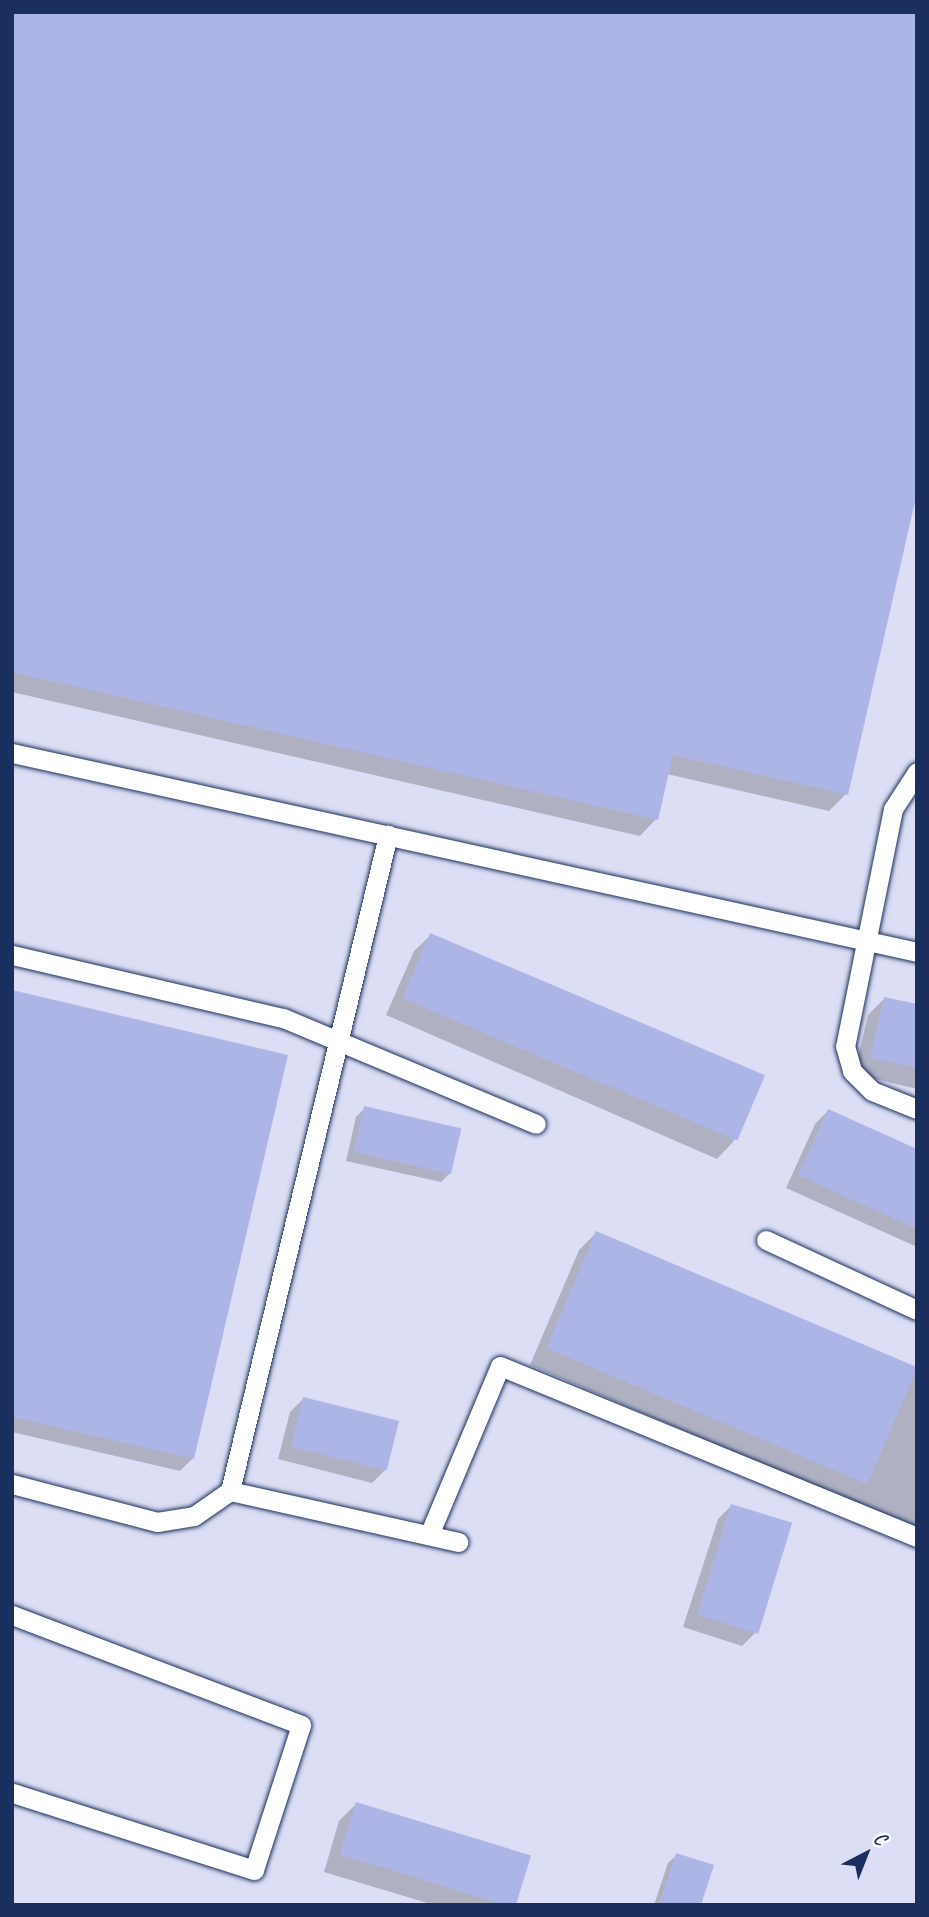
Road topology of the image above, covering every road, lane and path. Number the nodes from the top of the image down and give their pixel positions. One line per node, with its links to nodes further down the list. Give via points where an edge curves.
1 (12, 753): 3 (lane)
2 (917, 772): 4 (lane, via 893,809)
3 (388, 835): 4 (lane); 7 (lane)
4 (867, 941): 5 (lane); 8 (lane, via 845,1046 852,1070 872,1091)
5 (917, 952)
6 (12, 956): 7 (lane, via 283,1018)
7 (335, 1041): 9 (lane); 13 (lane)
8 (917, 1109)
9 (536, 1124)
10 (766, 1240): 11 (lane)
11 (917, 1310)
12 (12, 1484): 13 (lane, via 157,1522 194,1516)
13 (230, 1491): 14 (lane)
14 (429, 1535): 15 (lane, via 500,1366); 16 (lane)
15 (917, 1537)
16 (458, 1542)
17 (12, 1615): 18 (lane, via 301,1725 254,1870)
18 (12, 1793)

